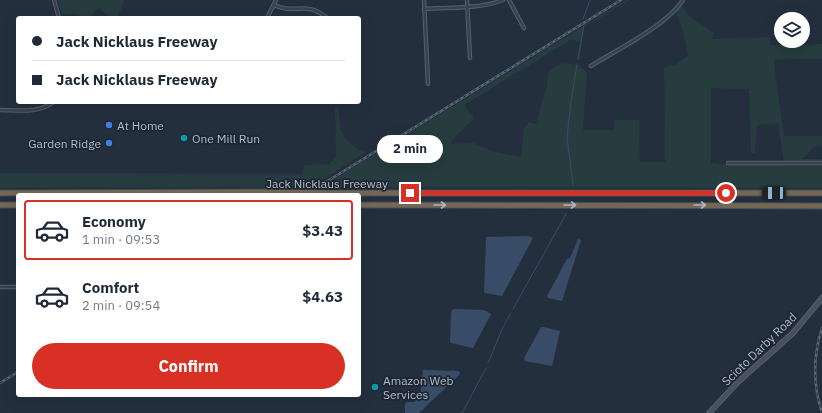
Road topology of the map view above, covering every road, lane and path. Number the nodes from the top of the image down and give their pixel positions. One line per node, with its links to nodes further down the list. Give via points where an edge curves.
1 (54, 0): 11 (street)
2 (276, 0): 8 (street)
3 (424, 0): 10 (street)
4 (467, 0): 9 (street)
5 (503, 0): 9 (street)
6 (509, 0): 14 (street)
7 (683, 0): 16 (street, via 669,16 654,27)
8 (274, 5): 12 (street); 13 (street, via 284,9 314,9)
9 (468, 6): 10 (street); 15 (street)
10 (424, 8): 17 (street)
11 (58, 16)
12 (268, 16)
13 (325, 16)
14 (524, 28)
15 (470, 58)
16 (591, 66)
17 (428, 84)
18 (50, 104): 19 (street, via 36,110)
19 (0, 110)
20 (728, 163): 21 (street)
21 (822, 163)
22 (0, 193): 23 (highway, Jack Nicklaus Freeway, bridge)
23 (822, 193)
24 (0, 205): 25 (highway)
25 (16, 205)
26 (361, 205): 27 (highway, Jack Nicklaus Freeway, one-way to 27)
27 (822, 206)
28 (0, 287): 29 (street)
29 (16, 287)
30 (822, 298): 31 (main road, Scioto Darby Road, via 793,333 738,382)
31 (710, 413)

